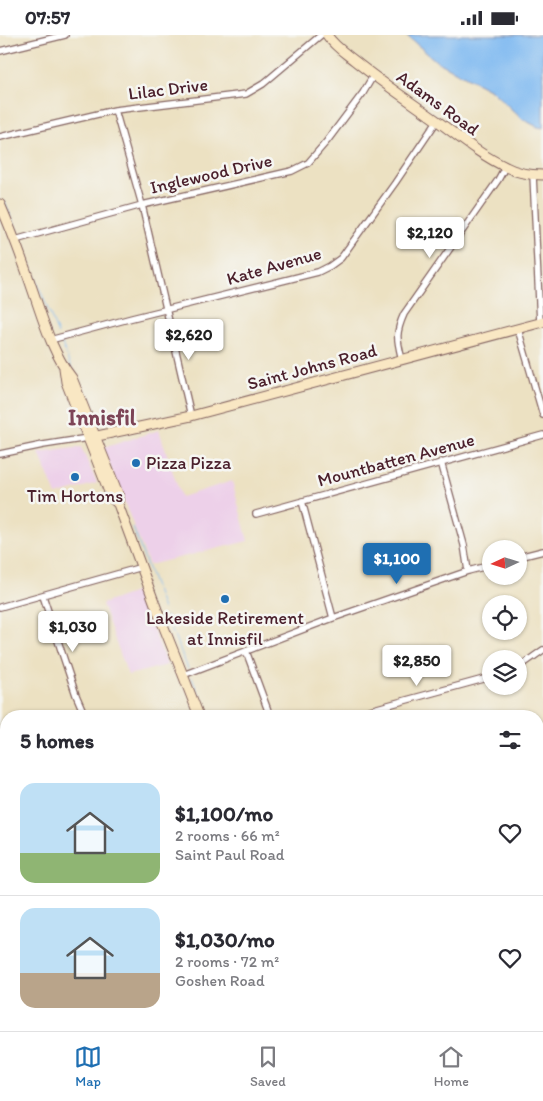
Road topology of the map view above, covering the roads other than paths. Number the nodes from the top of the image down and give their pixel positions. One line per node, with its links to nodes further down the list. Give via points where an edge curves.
1 (65, 35): 4 (street)
2 (321, 35): 7 (street, Lilac Drive, via 263,84 246,94)
3 (326, 35): 6 (street, Adams Road)
4 (40, 38): 5 (street)
5 (0, 51)
6 (373, 76): 8 (street, Adams Road); 13 (street, Inglewood Drive, via 308,163 292,171)
7 (115, 110): 9 (street, Lilac Drive); 13 (street)
8 (437, 121): 10 (street, Adams Road); 15 (street, Kate Avenue, via 341,258 330,266 318,272)
9 (0, 137)
10 (505, 167): 11 (street, Adams Road); 19 (street, via 404,314 398,328)
11 (538, 175): 16 (street)
12 (0, 204): 14 (street)
13 (142, 205): 14 (street, Inglewood Drive); 15 (street)
14 (15, 240): 18 (street)
15 (167, 310): 18 (street, Kate Avenue); 21 (street)
16 (541, 322): 17 (street, Saint Johns Road)
17 (518, 329): 19 (street, Saint Johns Road); 20 (street)
18 (50, 340): 23 (street, via 72,379)
19 (402, 360): 21 (street, Saint Johns Road)
20 (543, 415)
21 (191, 416): 23 (street, Saint Johns Road)
22 (543, 435): 25 (street, Mountbatten Avenue)
23 (92, 438): 24 (street); 30 (street, via 119,496 118,504)
24 (0, 454)
25 (441, 463): 26 (street, Mountbatten Avenue); 32 (street)
26 (302, 501): 27 (street, Mountbatten Avenue); 35 (street)
27 (256, 514)
28 (543, 551): 29 (street)
29 (528, 555)
30 (142, 567): 33 (street); 39 (street)
31 (482, 567): 32 (street)
32 (468, 571): 35 (street)
33 (43, 595): 34 (street); 41 (street)
34 (0, 607)
35 (333, 618): 37 (street)
36 (543, 650): 38 (street)
37 (246, 651): 39 (street); 43 (street)
38 (527, 661)
39 (183, 675): 42 (street)
40 (482, 679): 44 (street)
41 (82, 710)
42 (197, 710)
43 (268, 710)
44 (370, 710)

